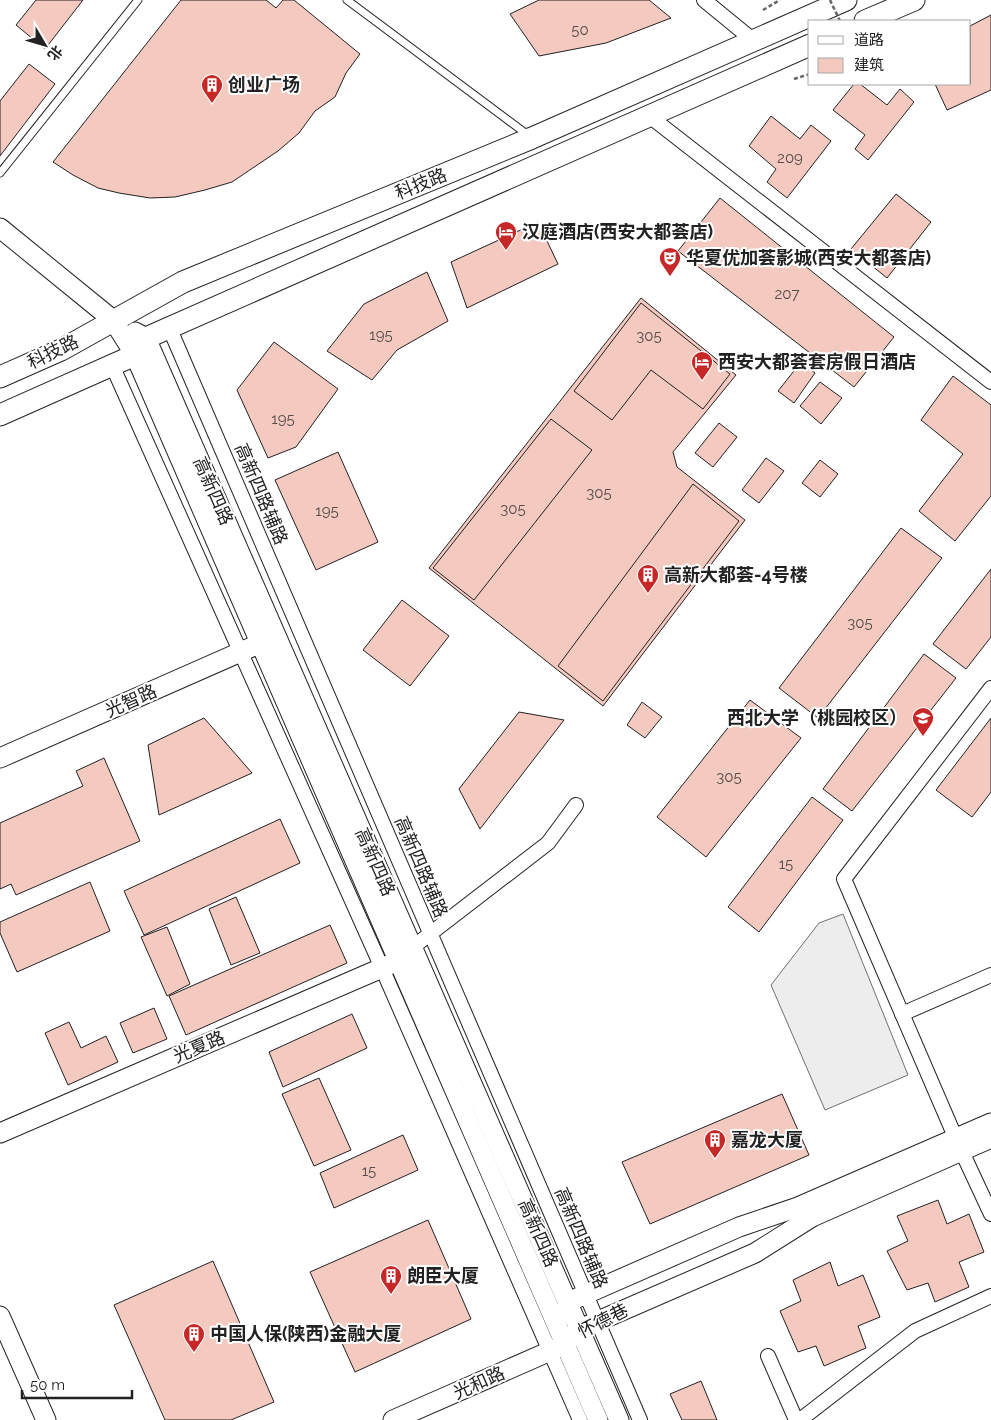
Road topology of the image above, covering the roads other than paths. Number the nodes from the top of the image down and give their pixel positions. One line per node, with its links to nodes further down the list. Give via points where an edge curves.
1 (138, 0): 11 (lane)
2 (347, 0): 10 (lane)
3 (704, 0): 7 (street)
4 (846, 0): 7 (main road, 科技路)
5 (914, 0): 6 (main road)
6 (866, 20)
7 (754, 41): 10 (main road, 科技路)
8 (808, 46): 9 (main road, 科技路)
9 (648, 115): 14 (main road, 科技路); 18 (street)
10 (532, 138): 13 (main road, 科技路, via 183,282)
11 (0, 173)
12 (0, 228): 13 (main road, 高新四路)
13 (113, 320): 15 (main road, 高新四路); 17 (main road, 科技路, via 61,350)
14 (169, 327): 15 (main road, 科技路); 25 (street, 高新四路辅路)
15 (140, 346): 16 (main road, 科技路); 20 (main road, 高新四路); 26 (main road, 高新四路)
16 (112, 365): 19 (main road, 科技路); 21 (street)
17 (0, 377)
18 (991, 382)
19 (0, 415)
20 (261, 643): 21 (main road, 光智路); 27 (main road, 高新四路)
21 (241, 652): 23 (main road, 光智路); 27 (street)
22 (991, 688): 29 (street, via 844,879)
23 (0, 758)
24 (576, 805): 25 (street, via 548,843)
25 (430, 934): 26 (street); 35 (street, 高新四路辅路)
26 (413, 947): 37 (main road, 高新四路)
27 (390, 964): 31 (main road, 光夏路); 40 (main road, 高新四路)
28 (991, 976): 29 (street)
29 (902, 1014): 33 (street)
30 (991, 1124): 33 (main road, 怀德巷)
31 (0, 1133)
32 (991, 1138): 33 (main road, 怀德巷)
33 (959, 1145): 34 (street); 35 (main road, 怀德巷, via 739,1227); 39 (main road, 怀德巷, via 812,1217 755,1253)
34 (991, 1214)
35 (585, 1294): 37 (main road, 怀德巷); 39 (street, 高新四路辅路)
36 (991, 1296): 49 (street, via 915,1331)
37 (568, 1302): 39 (main road, 高新四路); 40 (main road, 怀德巷)
38 (0, 1316): 42 (main road)
39 (588, 1325): 40 (main road, 怀德巷); 46 (main road, 高新四路); 47 (street, 高新四路辅路)
40 (557, 1348): 43 (main road, 光和路); 44 (street); 45 (main road, 高新四路)
41 (768, 1356): 48 (street)
42 (46, 1420)
43 (394, 1420)
44 (580, 1420)
45 (598, 1420)
46 (619, 1420)
47 (640, 1420)
48 (796, 1420)
49 (800, 1420)

